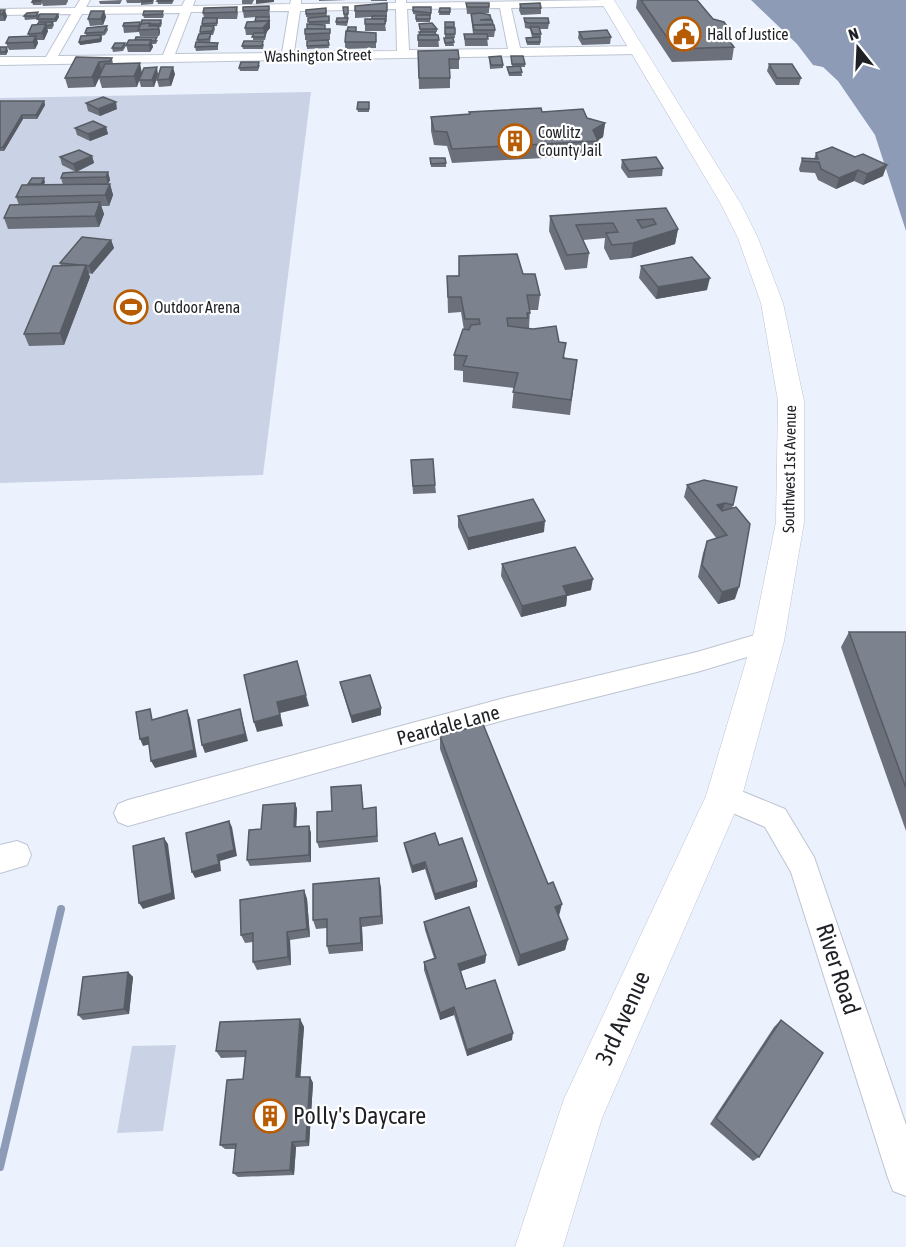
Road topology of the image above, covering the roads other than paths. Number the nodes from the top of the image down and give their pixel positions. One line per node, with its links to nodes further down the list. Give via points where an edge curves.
1 (85, 0): 7 (street)
2 (608, 1): 3 (street); 9 (main road, Southwest 1st Avenue)
3 (504, 2): 4 (street); 10 (street)
4 (401, 3): 5 (street); 11 (street)
5 (296, 4): 6 (street); 12 (street)
6 (188, 5): 7 (street); 13 (street)
7 (79, 11): 8 (street); 14 (street)
8 (0, 12)
9 (636, 50): 10 (street, Washington Street); 16 (main road, Southwest 1st Avenue, via 731,204 772,303 791,401 790,511)
10 (515, 52): 11 (street, Washington Street)
11 (403, 54): 12 (street, Washington Street)
12 (287, 56): 13 (street, Washington Street)
13 (168, 57): 14 (street, Washington Street)
14 (50, 60): 15 (street, Washington Street)
15 (0, 61)
16 (768, 641): 17 (main road, Southwest 1st Avenue); 18 (street, Peardale Lane)
17 (724, 796): 19 (street, River Road, via 775,818 804,867); 20 (main road, 3rd Avenue, via 580,1115)
18 (128, 813)
19 (906, 1178)
20 (539, 1247)

